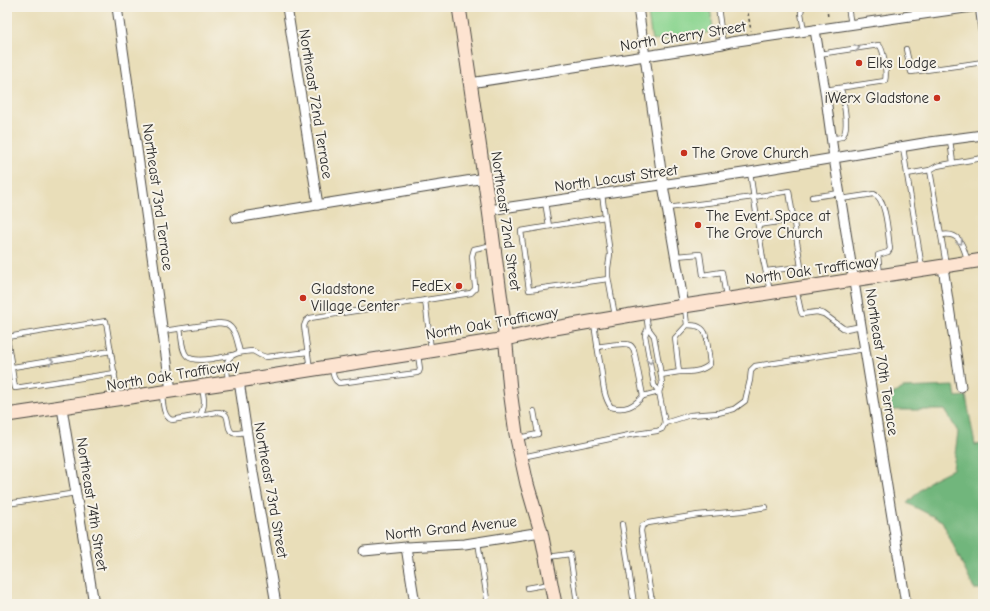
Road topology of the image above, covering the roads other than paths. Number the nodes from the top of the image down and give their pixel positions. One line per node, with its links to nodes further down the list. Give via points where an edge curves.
1 (117, 7): 70 (street, Northeast 73rd Terrace)
2 (287, 7): 39 (street, Northeast 72nd Terrace)
3 (459, 7): 19 (main road, Northeast 72nd Street)
4 (638, 7): 17 (street)
5 (718, 7): 14 (lane)
6 (802, 7): 13 (lane)
7 (848, 7): 10 (lane)
8 (972, 7): 10 (street, North Cherry Street)
9 (980, 12): 11 (street)
10 (851, 24): 12 (street, North Cherry Street)
11 (983, 29)
12 (814, 30): 13 (street, North Cherry Street); 16 (street, Northeast 70th Terrace)
13 (804, 31): 14 (street, North Cherry Street)
14 (723, 44): 17 (street, North Cherry Street)
15 (906, 49): 18 (lane, via 911,72)
16 (819, 54): 20 (lane, one-way to 20, via 881,45 885,81); 21 (street, Northeast 70th Terrace)
17 (645, 56): 19 (street, North Cherry Street); 33 (street)
18 (983, 62)
19 (470, 83): 32 (main road, Northeast 72nd Street)
20 (837, 88): 21 (lane); 23 (lane, via 842,92 846,130 841,137)
21 (824, 90): 23 (street, Northeast 70th Terrace)
22 (983, 135): 24 (street, North Locust Street)
23 (831, 139): 26 (street, Northeast 70th Terrace)
24 (950, 140): 25 (street, North Locust Street); 28 (lane)
25 (903, 147): 26 (street, North Locust Street); 31 (lane)
26 (834, 158): 30 (street, North Locust Street); 35 (street, Northeast 70th Terrace)
27 (983, 158): 28 (lane)
28 (953, 163): 29 (lane)
29 (930, 170): 31 (lane); 47 (lane)
30 (750, 172): 33 (street, North Locust Street); 36 (lane)
31 (908, 174): 53 (lane)
32 (485, 178): 39 (street); 41 (main road, Northeast 72nd Street)
33 (663, 185): 34 (street, North Locust Street); 40 (street)
34 (602, 194): 38 (street, North Locust Street); 42 (lane)
35 (840, 196): 37 (lane); 55 (lane, via 874,194 883,204 890,249 878,255); 57 (street, Northeast 70th Terrace)
36 (754, 197): 40 (lane); 44 (lane, via 789,191); 45 (lane)
37 (812, 197)
38 (545, 202): 41 (street, North Locust Street); 46 (lane)
39 (318, 205): 43 (street)
40 (667, 208): 49 (street)
41 (489, 210): 48 (main road, Northeast 72nd Street)
42 (605, 217): 46 (lane); 56 (lane, via 610,254)
43 (236, 218)
44 (793, 220): 45 (lane); 54 (lane, via 801,267)
45 (758, 225): 54 (lane)
46 (549, 226): 56 (lane, via 521,231 529,290)
47 (941, 235): 51 (lane, one-way to 51, via 952,234 959,239); 52 (lane)
48 (493, 245): 61 (lane, via 473,251 475,286 471,293); 71 (main road, Northeast 72nd Street)
49 (676, 256): 60 (lane, via 700,254 703,275 722,272); 62 (street)
50 (983, 260): 51 (main road, North Oak Trafficway)
51 (968, 263): 52 (main road, North Oak Trafficway)
52 (945, 266): 53 (main road, North Oak Trafficway); 88 (street)
53 (922, 270): 55 (main road, North Oak Trafficway)
54 (766, 272): 59 (lane)
55 (880, 276): 57 (main road, North Oak Trafficway)
56 (608, 279): 64 (lane)
57 (854, 280): 58 (main road, North Oak Trafficway); 67 (street, Northeast 70th Terrace)
58 (796, 289): 59 (main road, North Oak Trafficway); 67 (lane, via 802,314 820,312 846,329)
59 (770, 293): 60 (main road, North Oak Trafficway)
60 (726, 299): 62 (main road, North Oak Trafficway)
61 (425, 300): 75 (lane); 77 (lane, via 310,318 304,326)
62 (684, 306): 63 (main road, North Oak Trafficway); 66 (lane)
63 (646, 312): 64 (main road, North Oak Trafficway); 68 (lane)
64 (615, 318): 65 (main road, North Oak Trafficway)
65 (594, 322): 71 (main road, North Oak Trafficway); 72 (lane)
66 (687, 325): 83 (lane, via 674,338); 83 (lane, via 694,325 705,331 710,364 700,370)
67 (862, 326): 73 (street, Northeast 70th Terrace)
68 (648, 328): 85 (lane, via 654,336); 90 (lane, one-way to 90, via 646,335 654,385)
69 (180, 329): 70 (lane); 76 (lane, via 226,324 235,334); 79 (lane, via 183,349 186,356 191,359)
70 (163, 331): 89 (street, Northeast 73rd Terrace)
71 (506, 339): 75 (main road, North Oak Trafficway); 99 (main road, Northeast 72nd Street)
72 (597, 347): 91 (lane, via 623,344 632,346); 91 (lane, via 604,390 611,407 629,407)
73 (865, 349): 97 (lane, via 756,366 751,370 745,401 734,409 690,415); 120 (street, Northeast 70th Terrace)
74 (111, 351): 81 (lane, one-way to 74); 81 (lane, via 106,321 7,337); 84 (lane)
75 (432, 351): 78 (main road, North Oak Trafficway)
76 (240, 352): 77 (lane, via 253,351 266,357); 79 (lane)
77 (308, 352): 82 (lane)
78 (418, 353): 80 (main road, North Oak Trafficway); 80 (lane, via 420,372 417,373 339,383 334,379)
79 (233, 355): 86 (lane, via 227,362)
80 (332, 366): 82 (main road, North Oak Trafficway)
81 (10, 368): 84 (lane, via 15,388)
82 (310, 370): 86 (main road, North Oak Trafficway)
83 (679, 372): 85 (lane)
84 (115, 373): 92 (lane)
85 (661, 375): 90 (lane, via 662,384)
86 (233, 382): 87 (main road, North Oak Trafficway); 98 (street, Northeast 73rd Street)
87 (202, 386): 89 (main road, North Oak Trafficway); 96 (lane, via 205,404)
88 (961, 387)
89 (166, 392): 92 (main road, North Oak Trafficway); 96 (lane, via 165,415 169,419)
90 (659, 392): 91 (lane); 97 (lane)
91 (643, 396)
92 (119, 399): 93 (main road, North Oak Trafficway)
93 (62, 408): 95 (main road, North Oak Trafficway); 101 (street, Northeast 74th Street)
94 (534, 411): 99 (lane, via 538,434)
95 (7, 412)
96 (200, 415): 98 (lane, via 223,413 233,433)
97 (664, 423): 100 (lane, via 662,429 656,431)
98 (246, 432): 114 (street, Northeast 73rd Street)
99 (517, 439): 100 (main road, Northeast 72nd Street)
100 (521, 457): 105 (main road, Northeast 72nd Street)
101 (76, 493): 102 (lane); 113 (street, Northeast 74th Street)
102 (7, 504)
103 (766, 507): 119 (lane, via 692,515 642,526 651,596)
104 (622, 524): 118 (lane)
105 (541, 532): 106 (street, North Grand Avenue); 109 (main road, Northeast 72nd Street)
106 (478, 542): 107 (street, North Grand Avenue); 112 (lane)
107 (406, 547): 108 (street, North Grand Avenue); 115 (street)
108 (364, 551)
109 (546, 557): 110 (main road, Northeast 72nd Street); 117 (lane, via 570,554 577,603)
110 (551, 584): 111 (lane); 116 (main road, Northeast 72nd Street)
111 (527, 588)
112 (487, 599)
113 (94, 604)
114 (276, 604)
115 (415, 604)
116 (555, 604)
117 (571, 604)
118 (634, 604)
119 (655, 604)
120 (906, 604)

